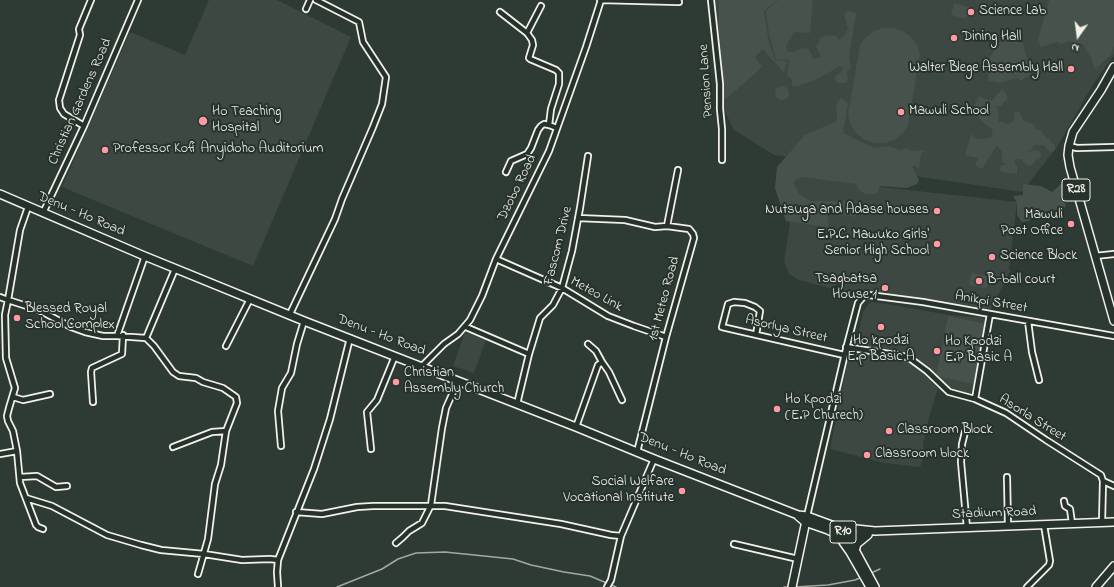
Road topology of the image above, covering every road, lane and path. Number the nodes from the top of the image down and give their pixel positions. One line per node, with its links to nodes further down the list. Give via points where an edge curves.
1 (91, 0): 14 (street, via 79,29 80,35 59,100 64,114)
2 (138, 0): 14 (street, Christian Gardens Road)
3 (310, 0): 9 (street)
4 (316, 0): 37 (street, via 359,22 363,42 386,77 382,104 374,127 335,219)
5 (601, 0): 7 (street); 15 (street, Dzobo Road)
6 (711, 0): 19 (street, Pension Lane, via 720,84)
7 (679, 2)
8 (541, 6): 11 (street)
9 (306, 9)
10 (500, 12): 11 (street)
11 (527, 33): 13 (street, via 533,45 530,60 559,73 559,84)
12 (1114, 67): 16 (main road, R28, via 1073,132)
13 (549, 125): 15 (street); 21 (street, via 541,126 532,148 527,154 511,161)
14 (84, 126): 24 (street, Christian Gardens Road)
15 (557, 128): 30 (street, Dzobo Road, via 549,151)
16 (1069, 146): 17 (street); 29 (main road, R28, via 1070,167)
17 (1114, 147)
18 (588, 156): 25 (street, Fascom Drive)
19 (722, 160)
20 (678, 170): 26 (street)
21 (506, 172)
22 (0, 194): 23 (main road, Denu - Ho Road / R10)
23 (28, 207): 24 (main road, Denu - Ho Road / R10); 36 (street, via 20,230)
24 (43, 213): 28 (main road, Denu - Ho Road / R10)
25 (578, 218): 26 (street, via 619,220 655,227); 32 (street, Fascom Drive)
26 (667, 226): 49 (street, 1st Meteo Road, via 689,229 694,238)
27 (1114, 254): 29 (street)
28 (145, 256): 31 (main road, Denu - Ho Road / R10); 47 (street)
29 (1095, 256): 33 (main road, R28)
30 (496, 259): 32 (street, Meteo Link); 44 (street, Dzobo Road, via 482,296)
31 (175, 269): 35 (main road, Denu - Ho Road / R10); 50 (street)
32 (562, 288): 49 (street, Meteo Link, via 608,316); 55 (street, Fascom Drive, via 553,305 540,318)
33 (1110, 295): 42 (main road, R28)
34 (0, 298): 36 (street)
35 (250, 299): 37 (main road, Denu - Ho Road / R10); 53 (street)
36 (8, 300): 39 (street); 47 (street, via 39,310 85,332)
37 (290, 314): 40 (main road, Denu - Ho Road / R10)
38 (990, 314): 41 (street, Anikpi Street); 54 (street, Anikpi Street, via 870,294 858,303); 64 (street)
39 (6, 320): 43 (street); 63 (street, via 6,358 15,388)
40 (304, 321): 51 (main road, Denu - Ho Road / R10); 71 (street, via 291,373 283,385 281,394 278,411)
41 (1028, 321): 48 (street, Anikpi Street); 60 (street)
42 (1114, 321)
43 (0, 326)
44 (466, 327): 55 (street); 59 (street, Dzobo Road)
45 (123, 335): 47 (street); 50 (street); 66 (street, via 122,354 92,368)
46 (756, 335): 46 (street, Asorlya Street, via 722,327 728,304 745,303 760,311); 56 (street, Asorlya Street)
47 (117, 336)
48 (1114, 336)
49 (666, 337): 75 (street, 1st Meteo Road)
50 (146, 338): 69 (street, via 179,376 196,378 223,388 236,397 237,403)
51 (350, 338): 57 (main road, Denu - Ho Road / R10); 86 (street, via 330,420)
52 (588, 344): 58 (street, via 596,351)
53 (226, 346)
54 (846, 347): 56 (street); 64 (street, Asorla Street, via 908,357 949,392)
55 (529, 354): 67 (street, Fascom Drive)
56 (844, 355): 87 (street)
57 (395, 356): 59 (main road, Denu - Ho Road / R10); 73 (street, via 377,400 367,412)
58 (602, 362): 65 (street); 68 (street, via 598,365)
59 (422, 366): 61 (main road, Denu - Ho Road / R10)
60 (1039, 380)
61 (458, 381): 67 (main road, Denu - Ho Road / R10); 85 (street, via 446,408)
62 (50, 394): 63 (street, via 24,400)
63 (13, 397): 74 (street, via 8,416)
64 (975, 399): 80 (street, Asorla Street, via 1020,422 1101,475)
65 (622, 400)
66 (93, 402)
67 (517, 404): 68 (main road, Denu - Ho Road / R10)
68 (576, 427): 75 (main road, Denu - Ho Road / R10)
69 (226, 431): 72 (street, via 212,432); 102 (street)
70 (965, 432): 94 (street, via 961,462)
71 (280, 446)
72 (173, 447)
73 (371, 449)
74 (17, 451): 76 (street); 78 (street)
75 (637, 452): 77 (main road, Denu - Ho Road / R10)
76 (0, 454)
77 (654, 459): 87 (main road, Denu - Ho Road / R10); 97 (street)
78 (20, 477): 81 (street, via 37,476 56,487); 83 (street)
79 (1007, 477): 92 (street)
80 (1103, 482): 82 (street, Asorla Street); 88 (street)
81 (67, 486)
82 (1114, 486)
83 (26, 498): 95 (street, via 36,525); 102 (street, via 52,506 107,535 161,550)
84 (1064, 501): 90 (street, via 1065,506 1070,509)
85 (431, 505): 86 (street, via 357,507 322,514); 97 (street, via 560,524); 99 (street, via 422,523 408,530 404,537)
86 (296, 512): 104 (street)
87 (806, 519): 93 (main road, Denu - Ho Road / R10); 98 (main road, Denu - Ho Road / R10); 103 (main road)
88 (1102, 522): 89 (main road, Stadium Road); 90 (main road, Stadium Road)
89 (1114, 522)
90 (1072, 523): 91 (main road, Stadium Road)
91 (1044, 525): 92 (main road, Stadium Road); 113 (street, via 1049,565)
92 (1008, 526): 94 (main road, Stadium Road)
93 (837, 527): 96 (main road, Stadium Road); 98 (main road, Denu - Ho Road / R10)
94 (967, 528): 96 (main road, Stadium Road)
95 (43, 529)
96 (875, 531): 98 (main road, Stadium Road); 101 (main road, via 857,544)
97 (621, 536): 110 (street)
98 (846, 540): 101 (main road, Denu - Ho Road / R10); 107 (main road, Denu - Ho Road / R10)
99 (396, 542)
100 (734, 544): 103 (street)
101 (855, 551): 107 (main road, Denu - Ho Road / R10)
102 (204, 554): 104 (street, via 242,560); 106 (street)
103 (798, 558): 108 (main road)
104 (278, 560): 109 (street)
105 (1114, 566): 114 (main road)
106 (198, 574)
107 (866, 575): 111 (main road, Denu - Ho Road / R10); 112 (main road, Denu - Ho Road / R10)
108 (793, 586)
109 (278, 587)
110 (607, 587)
111 (870, 587)
112 (875, 587)
113 (1027, 587)
114 (1096, 587)

